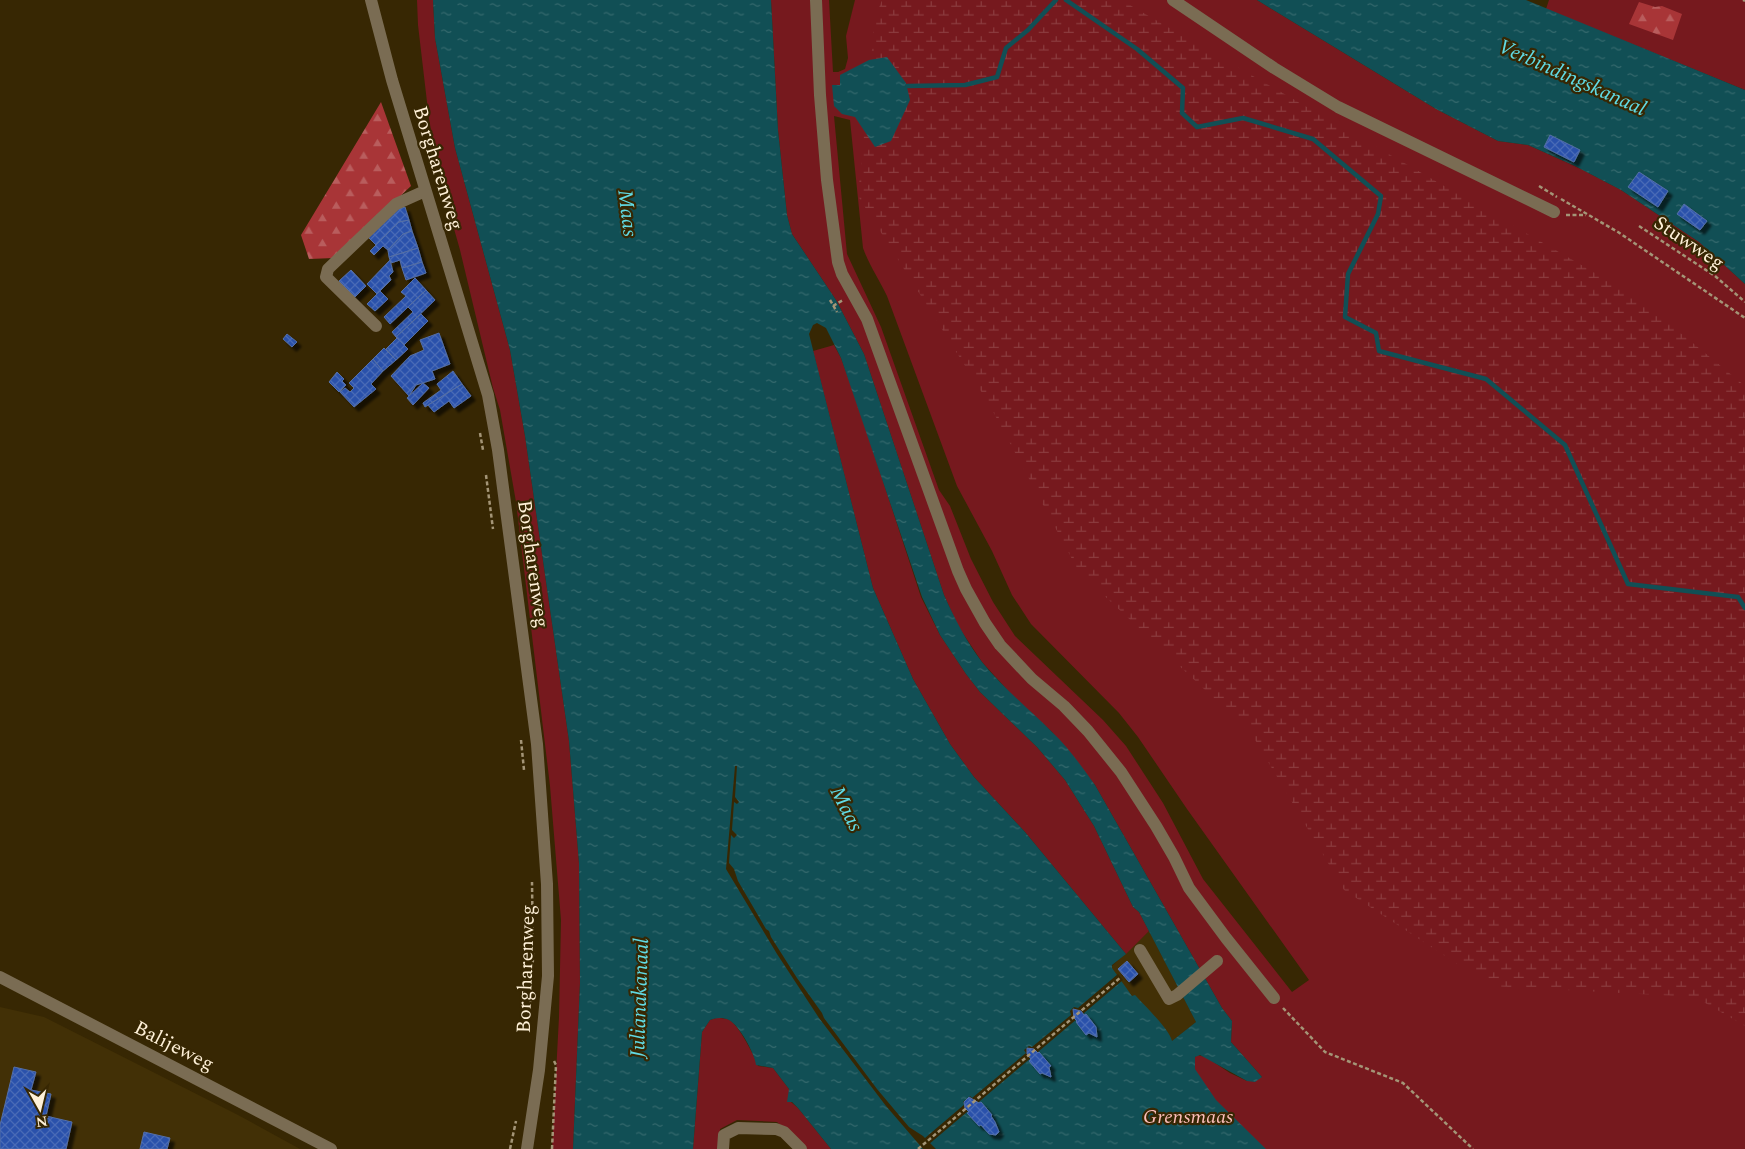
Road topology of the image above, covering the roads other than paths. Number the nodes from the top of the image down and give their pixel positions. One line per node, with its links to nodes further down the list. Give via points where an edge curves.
1 (371, 0): 4 (street, Borgharenweg)
2 (816, 0): 10 (street, via 820,95 838,262 867,319 966,589 1000,645 1088,731 1121,772 1156,826 1198,902)
3 (1172, 0): 5 (street, via 1338,108)
4 (425, 191): 6 (street, via 396,204 328,269 326,277); 12 (street, Borgharenweg, via 488,395 537,744 547,884 548,976 540,1070)
5 (1554, 212)
6 (376, 326)
7 (1140, 950): 8 (street, via 1169,999)
8 (1217, 961)
9 (0, 977): 11 (street, Balijeweg)
10 (1274, 998)
11 (331, 1149)
12 (527, 1149)
13 (723, 1149): 14 (street, via 724,1136 738,1128 776,1129 784,1132)
14 (801, 1149)

